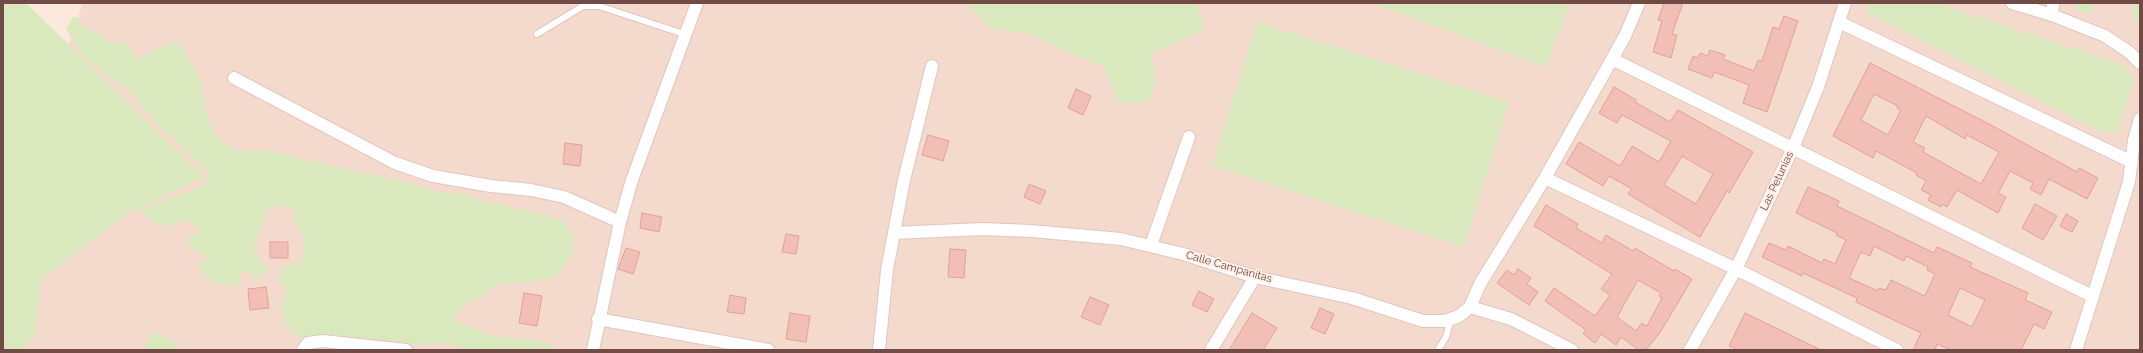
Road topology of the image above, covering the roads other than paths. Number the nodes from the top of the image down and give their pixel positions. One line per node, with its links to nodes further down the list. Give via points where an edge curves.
1 (697, 3): 8 (street)
2 (1639, 3): 9 (street)
3 (1845, 3): 6 (street, Las Petunias)
4 (2012, 3): 5 (street)
5 (2052, 9): 10 (street, via 2105,36)
6 (1839, 22): 15 (street, Las Petunias, via 1818,87); 16 (street)
7 (537, 34): 8 (lane, via 583,6 599,6)
8 (687, 34): 18 (street, via 632,180)
9 (1612, 59): 15 (street); 17 (street)
10 (2140, 63)
11 (932, 66): 19 (street, via 904,180)
12 (234, 78): 18 (street, via 403,165 433,176 564,197)
13 (2140, 119): 16 (street)
14 (1189, 137): 20 (street)
15 (1793, 148): 21 (street, Las Petunias); 23 (street)
16 (2132, 162): 23 (street, via 2129,182)
17 (1545, 178): 21 (street); 24 (street, via 1480,284)
18 (620, 222): 25 (street)
19 (894, 233): 20 (street, Calle Campanitas, via 982,229 1031,231 1121,239); 31 (street, via 887,270)
20 (1151, 245): 22 (street, Calle Campanitas)
21 (1736, 269): 35 (street, Las Petunias); 36 (street)
22 (1255, 277): 26 (street, Calle Campanitas, via 1352,298 1424,320); 32 (street)
23 (2092, 296): 37 (street)
24 (1470, 307): 26 (street, Calle Campanitas); 34 (street, via 1511,319)
25 (598, 319): 29 (street); 30 (street)
26 (1451, 319): 33 (lane, via 1446,337)
27 (303, 350): 28 (street, via 308,343 323,341)
28 (406, 350)
29 (593, 350)
30 (768, 350)
31 (879, 350)
32 (1211, 350)
33 (1438, 350)
34 (1572, 350)
35 (1690, 350)
36 (1897, 350)
37 (2076, 350)

